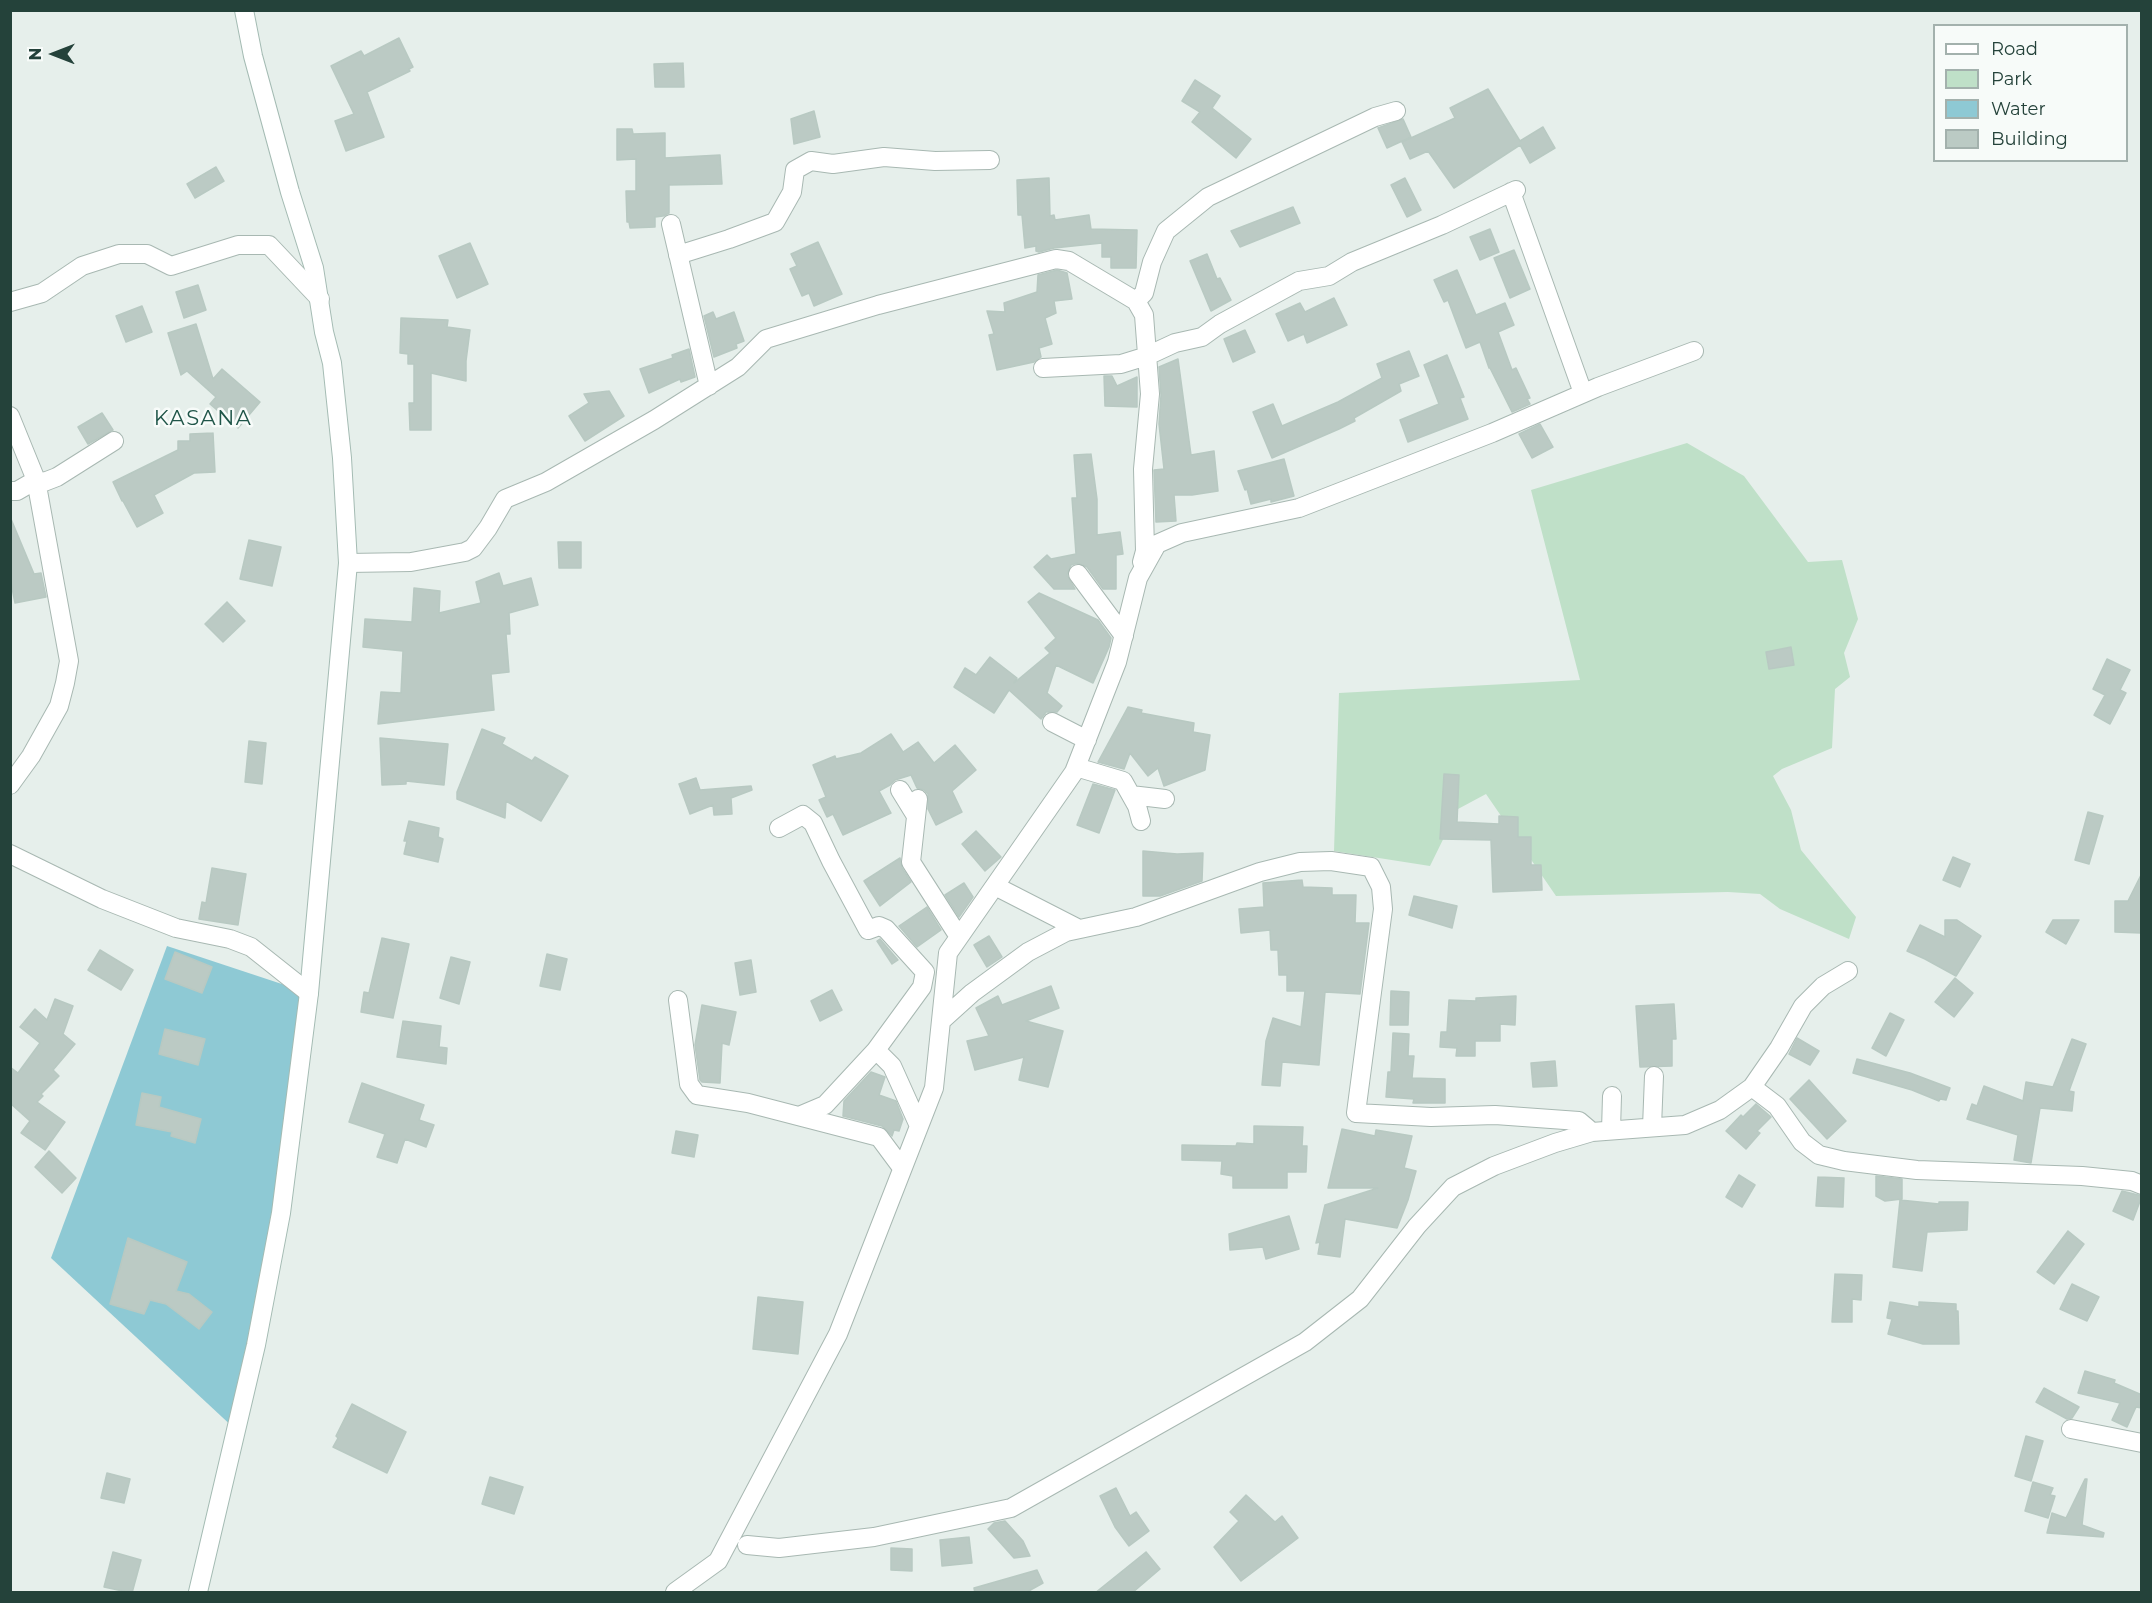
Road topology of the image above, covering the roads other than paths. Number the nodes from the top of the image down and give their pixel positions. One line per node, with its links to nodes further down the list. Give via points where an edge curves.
1 (244, 10): 6 (street)
2 (1396, 111): 7 (street, via 1375,117 1208,197 1166,231 1144,293)
3 (990, 160): 5 (street, via 884,157 833,164 811,161 795,170 792,192 775,222)
4 (671, 224): 5 (street)
5 (678, 255): 12 (street)
6 (320, 299): 8 (street, via 269,245 238,245 171,266 147,254 118,254 82,266 42,293); 18 (street, via 332,363)
7 (1136, 301): 10 (street, via 1144,315); 12 (street, via 1069,261 1056,259 766,339 738,368)
8 (10, 302)
9 (1694, 351): 13 (street)
10 (1147, 356): 11 (street, via 1121,364); 13 (street, via 1175,343 1202,337 1299,281 1329,276 1352,262 1513,191); 20 (street, via 1150,394 1143,469 1145,550)
11 (1043, 368)
12 (709, 386): 18 (street, via 546,482 505,499 473,548 465,552 411,562)
13 (1583, 393): 20 (street, via 1299,508 1182,533 1157,544)
14 (10, 416): 16 (street)
15 (114, 441): 16 (street, via 57,477 44,482)
16 (36, 480): 17 (street); 25 (street, via 69,661 59,706)
17 (10, 491)
18 (348, 563): 38 (street)
19 (1078, 574): 21 (street)
20 (1138, 578): 21 (street)
21 (1124, 636): 23 (street)
22 (1052, 722): 23 (street)
23 (1087, 741): 24 (street)
24 (1076, 767): 27 (street, via 1123,781); 32 (street)
25 (10, 785)
26 (900, 790): 34 (street, via 917,808 911,862)
27 (1131, 795): 28 (street); 29 (street)
28 (1165, 799)
29 (1141, 822)
30 (779, 828): 36 (street, via 803,815 813,823 868,930 879,926 886,929)
31 (10, 854): 38 (street, via 102,899 166,924 251,947)
32 (995, 886): 33 (street); 34 (street)
33 (1079, 929): 40 (street, via 1028,952); 49 (street, via 1136,917 1260,872 1300,862 1331,861 1371,867 1381,887 1383,909 1356,1113 1431,1117 1495,1114 1579,1121)
34 (959, 937): 35 (street)
35 (948, 956): 36 (street, via 944,952); 40 (street)
36 (921, 969): 41 (street, via 925,972 922,987)
37 (1848, 971): 43 (street, via 1823,986 1803,1006)
38 (309, 993): 55 (street, via 281,1214 256,1346)
39 (678, 1000): 45 (street, via 689,1084 697,1095)
40 (941, 1021): 46 (street, via 933,1088)
41 (876, 1050): 45 (street, via 825,1104); 46 (street, via 892,1066)
42 (1654, 1076): 47 (street)
43 (1752, 1087): 47 (street, via 1720,1110 1685,1125); 51 (street, via 1777,1106 1802,1142 1819,1155 1917,1170 2082,1176)
44 (1611, 1096): 48 (street)
45 (799, 1116): 50 (street, via 879,1137)
46 (919, 1126): 50 (street)
47 (1652, 1127): 48 (street)
48 (1611, 1130): 49 (street)
49 (1592, 1132): 54 (street, via 1494,1166 1453,1186 1360,1299 1305,1342 1011,1508 874,1538 779,1548)
50 (902, 1168): 56 (street, via 838,1334 718,1561)
51 (2142, 1185)
52 (2071, 1429): 53 (street)
53 (2142, 1443)
54 (747, 1545)
55 (198, 1593)
56 (675, 1593)

